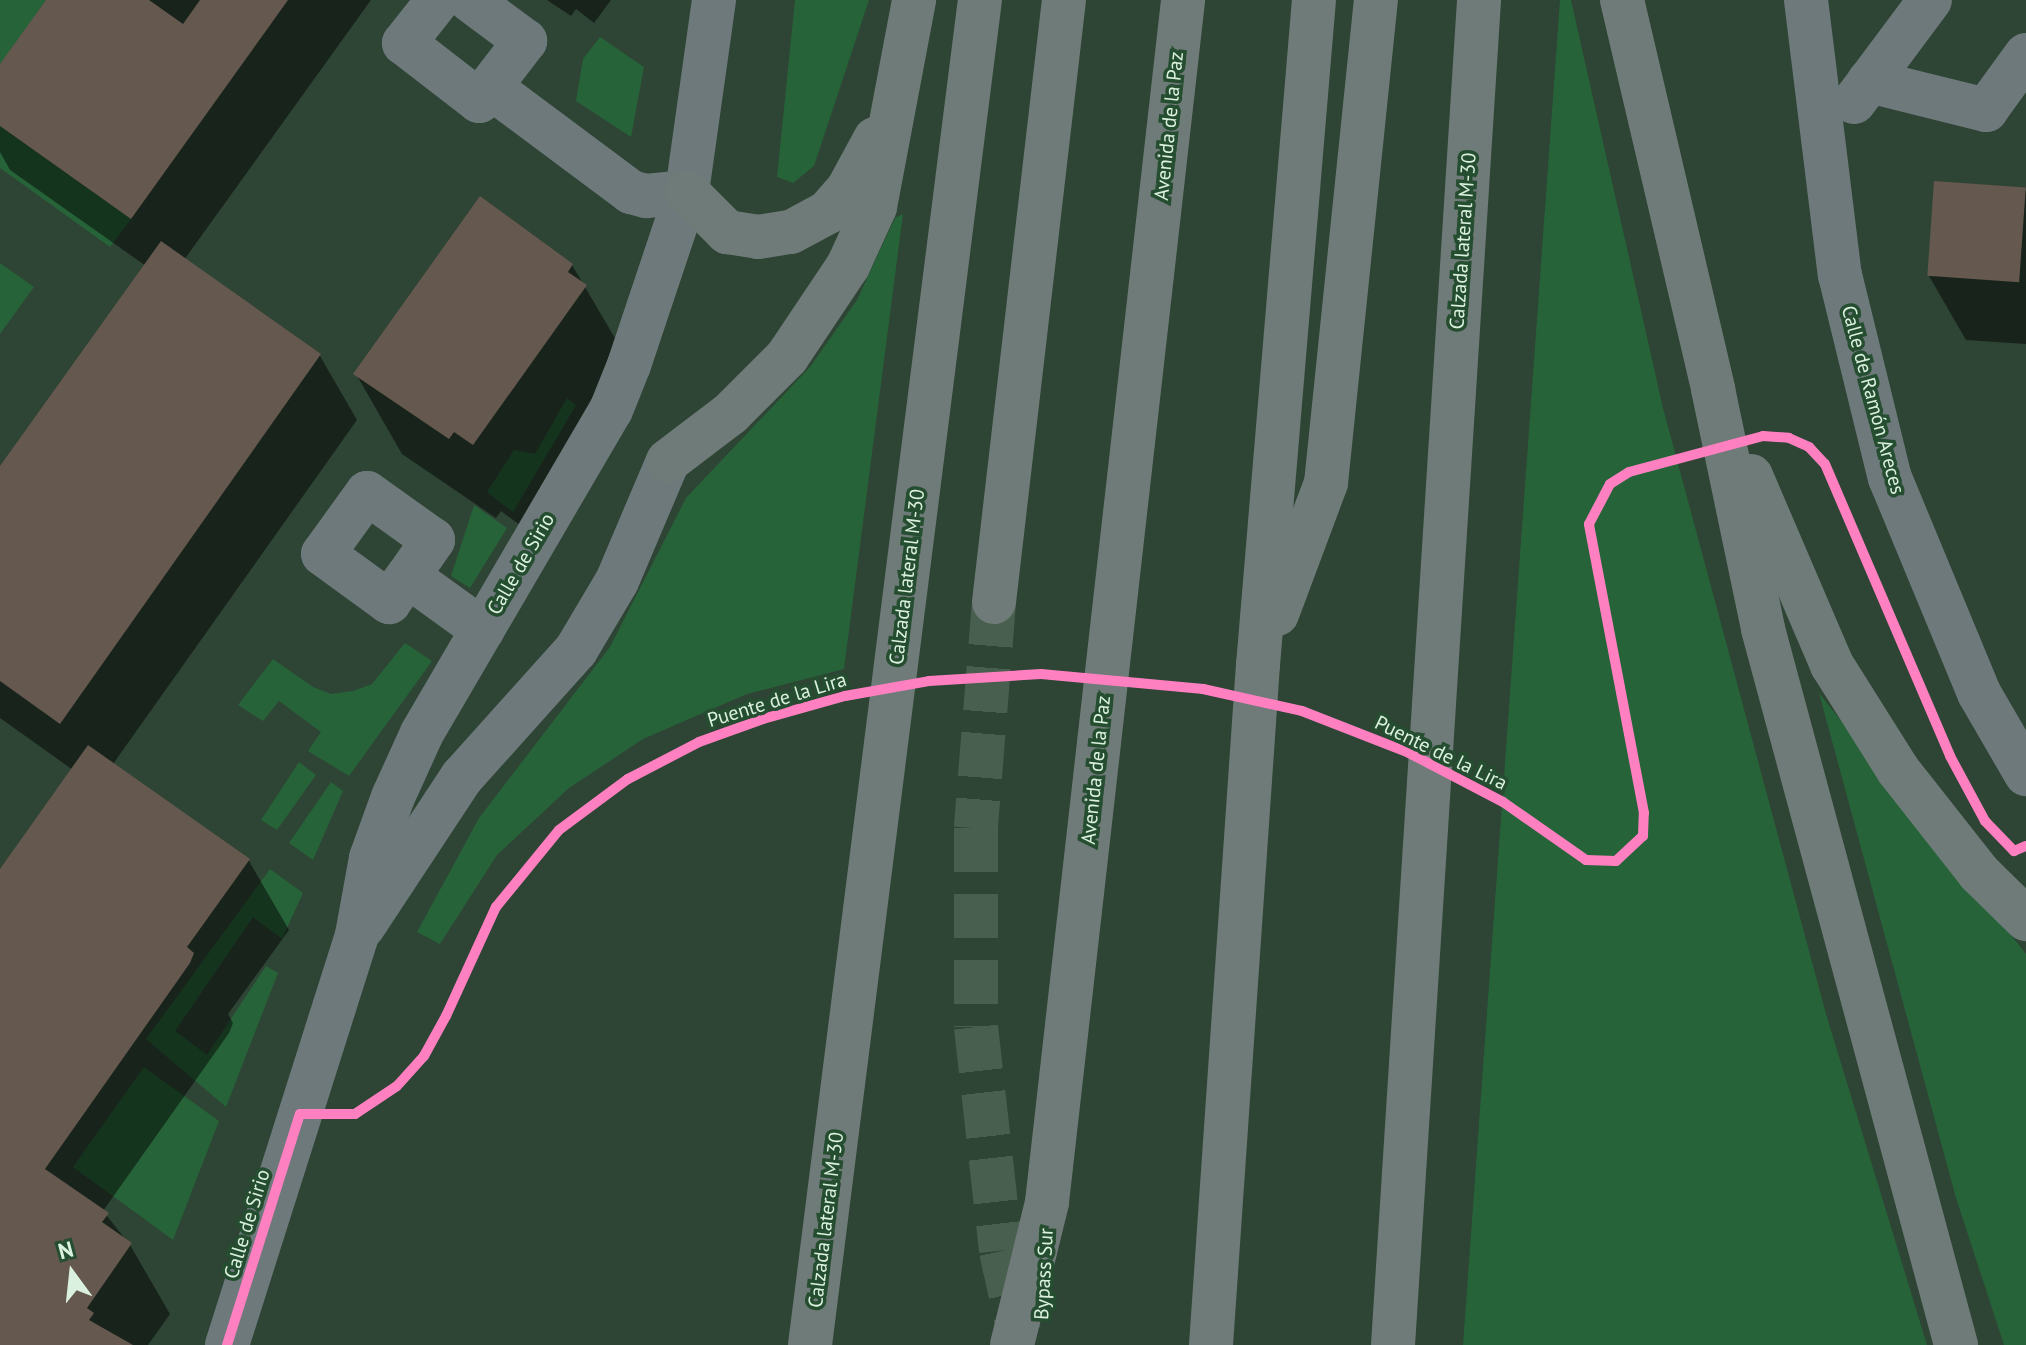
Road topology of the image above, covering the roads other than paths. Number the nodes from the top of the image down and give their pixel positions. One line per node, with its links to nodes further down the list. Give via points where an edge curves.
1 (438, 0): 16 (street, via 404,43 479,101)
2 (470, 0): 16 (street, via 525,41)
3 (714, 0): 19 (street, Calle de Sirio)
4 (914, 0): 17 (highway)
5 (980, 0): 31 (highway, Calzada lateral M-30)
6 (1064, 0): 23 (highway)
7 (1183, 0): 29 (highway, Avenida de la Paz)
8 (1314, 0): 25 (highway)
9 (1376, 0): 25 (highway, via 1326,483)
10 (1479, 0): 35 (highway, Calzada lateral M-30)
11 (1622, 0): 20 (highway)
12 (1806, 0): 18 (street, Calle de Ramón Areces)
13 (1930, 0): 15 (street)
14 (2026, 55): 15 (street, via 1986,110)
15 (1869, 81): 18 (street)
16 (490, 87): 19 (street, via 631,192)
17 (896, 98): 19 (highway, via 848,189 828,212 791,232 758,237 727,232); 21 (highway, via 875,207 819,316 730,414)
18 (1824, 142): 26 (street, Calle de Ramón Areces, via 1840,275 1890,478 1979,693)
19 (687, 192): 24 (street, Calle de Sirio, via 611,410)
20 (1713, 389): 27 (highway, via 1832,665 1898,770 1979,873); 36 (highway, via 1763,629)
21 (668, 461): 28 (street, Calle de Sirio, via 617,581 576,650 462,777)
22 (408, 576): 24 (street)
23 (994, 602)
24 (483, 630): 28 (street, Calle de Sirio, via 422,733 393,797 371,858)
25 (1258, 665): 34 (highway)
26 (2026, 774)
27 (2026, 919)
28 (357, 935): 30 (street, Calle de Sirio)
29 (1047, 1202): 32 (highway, Avenida de la Paz); 33 (highway, Bypass Sur)
30 (227, 1345)
31 (810, 1345)
32 (1012, 1345)
33 (1040, 1345)
34 (1211, 1345)
35 (1393, 1345)
36 (1956, 1345)

